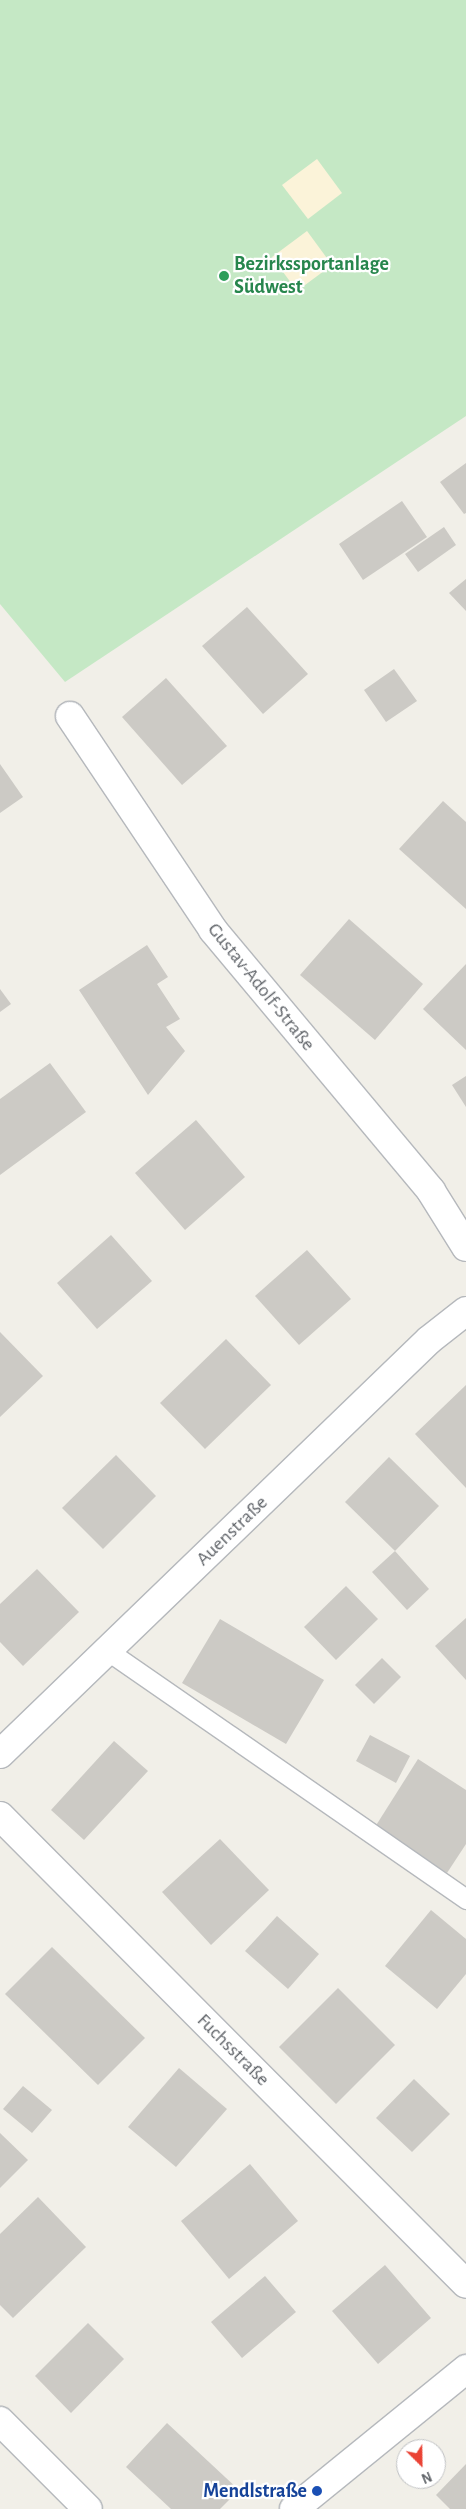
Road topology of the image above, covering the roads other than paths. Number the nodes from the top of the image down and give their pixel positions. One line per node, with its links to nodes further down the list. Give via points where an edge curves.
1 (70, 716): 2 (street, Gustav-Adolf-Straße, via 213,930 431,1191)
2 (466, 1247)
3 (466, 1311): 4 (street, Auenstraße, via 429,1340)
4 (108, 1650): 5 (street, Auenstraße); 7 (lane)
5 (0, 1754)
6 (0, 1816): 8 (street, Fuchsstraße)
7 (466, 1899)
8 (466, 2284)
9 (466, 2370): 12 (street)
10 (0, 2421): 11 (street)
11 (88, 2509)
12 (294, 2509)

